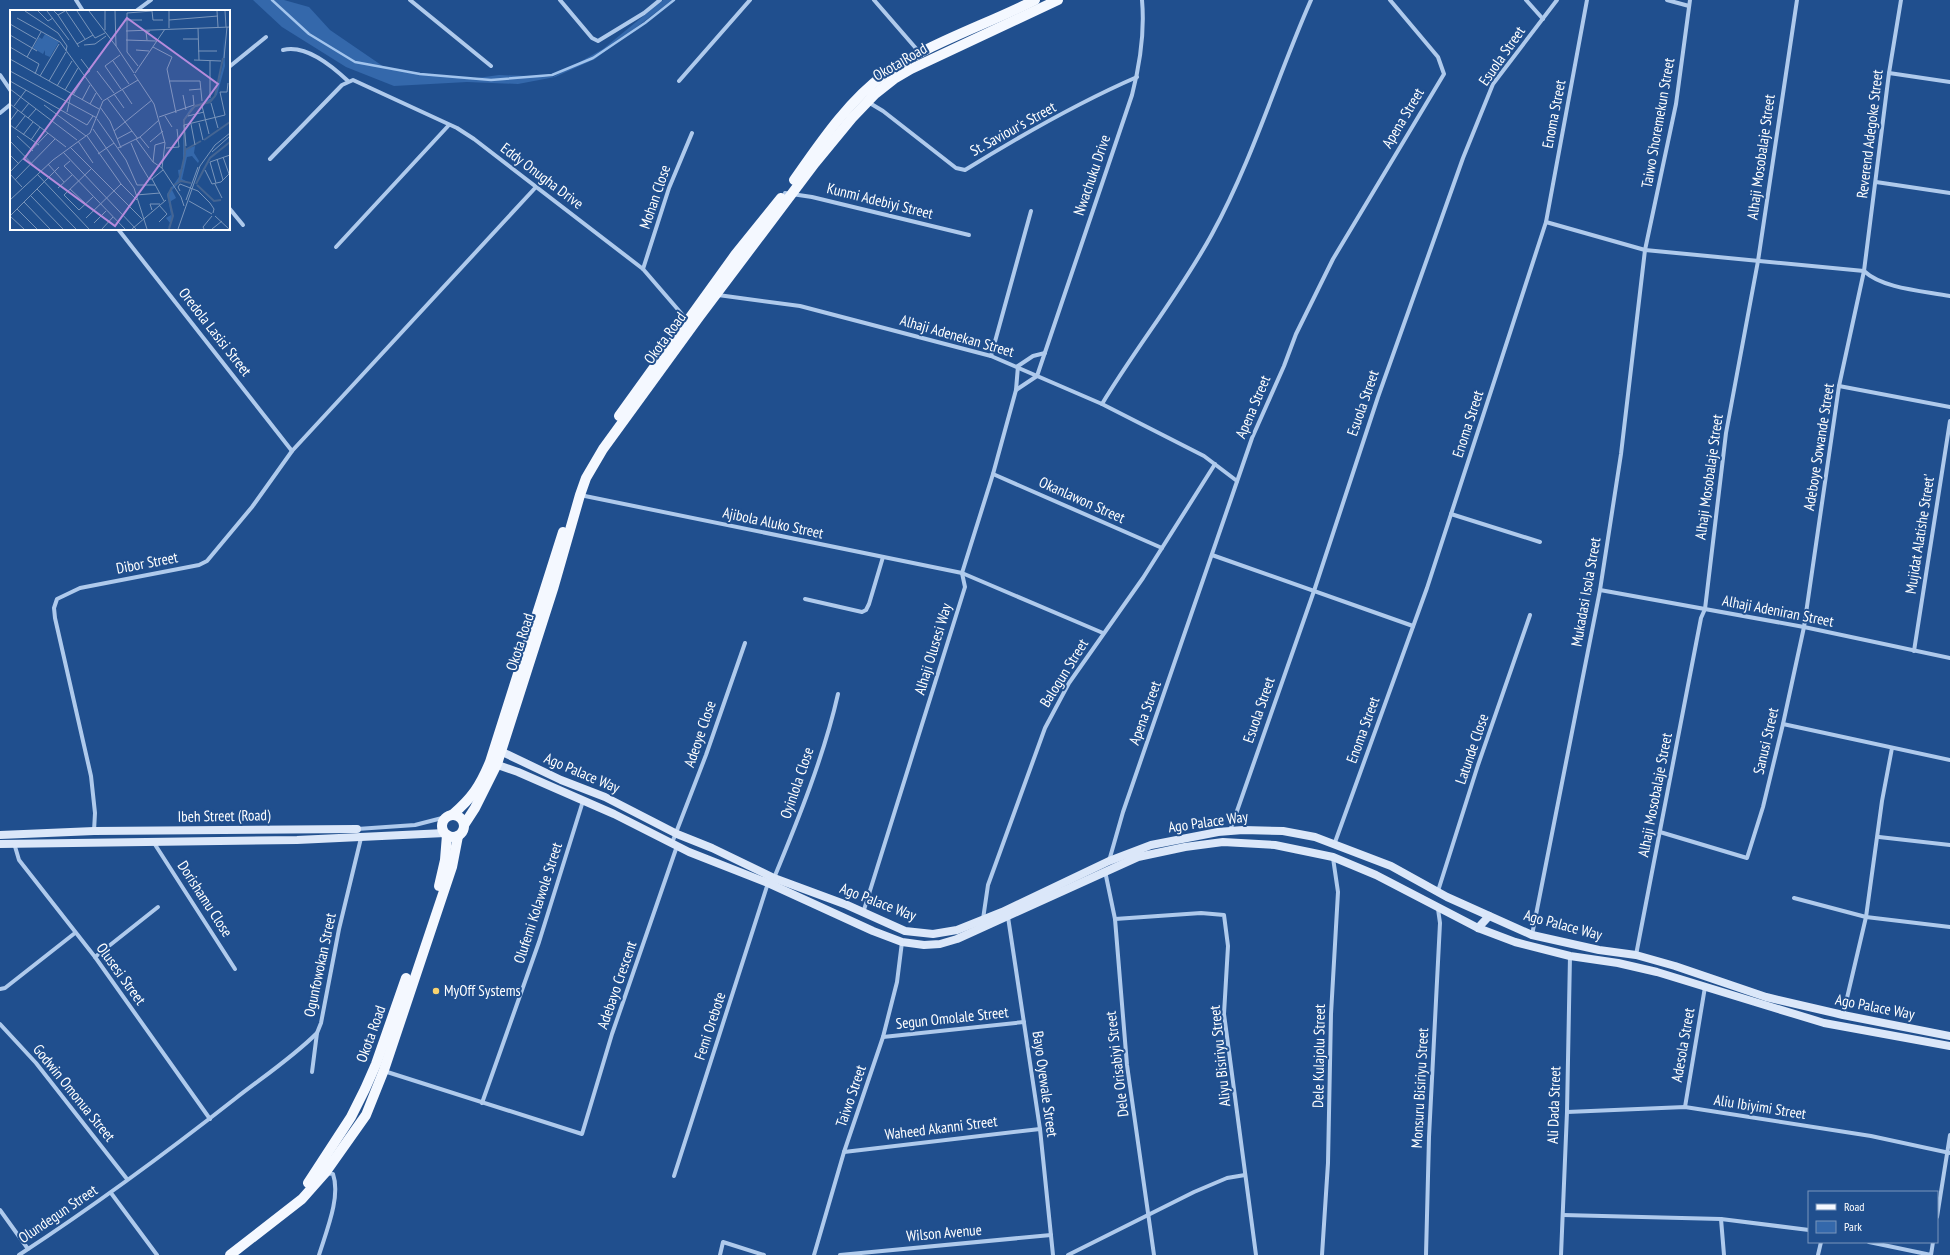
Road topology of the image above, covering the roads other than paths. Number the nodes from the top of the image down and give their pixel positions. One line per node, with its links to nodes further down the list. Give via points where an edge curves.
1 (76, 0): 21 (street)
2 (151, 0): 22 (street)
3 (410, 0): 29 (street)
4 (560, 0): 5 (street, via 592,38 598,41)
5 (660, 0)
6 (750, 0): 34 (street)
7 (874, 0): 27 (street)
8 (1035, 0): 24 (main road, Okota Road)
9 (1058, 0): 24 (main road, Okota Road)
10 (1142, 0): 32 (street, Nwachuku Drive, via 1143,37)
11 (1311, 0): 67 (street, via 1236,187 1212,235)
12 (1390, 0): 73 (street, Apena Street, via 1438,58 1444,74 1330,266 1296,334 1252,438)
13 (1526, 0): 23 (street)
14 (1557, 0): 23 (street, Esuola Street)
15 (1587, 0): 49 (street, Enoma Street)
16 (1667, 0): 20 (street)
17 (1690, 0): 20 (street, Taiwo Shoremekun Street)
18 (1797, 0): 55 (street, Alhaji Mosobalaje Street)
19 (1901, 0): 30 (street, Reverend Adegoke Street)
20 (1689, 6): 54 (street, Taiwo Shoremekun Street, via 1676,104)
21 (82, 10)
22 (137, 10)
23 (1543, 19): 82 (street, Esuola Street, via 1493,84 1463,158 1378,397)
24 (973, 34): 27 (main road, Okota Road); 37 (main road, Okota Road, via 894,79)
25 (266, 36): 28 (street)
26 (283, 50): 33 (street, via 298,48 329,65)
27 (920, 53): 45 (main road, Okota Road, via 885,74 860,96 834,126)
28 (230, 66)
29 (491, 66)
30 (1889, 73): 35 (street); 43 (street, Reverend Adegoke Street)
31 (0, 76): 36 (street)
32 (1137, 77): 37 (street, St. Saviour's Street, via 1014,140 965,170 956,168 883,111); 61 (street, Nwachuku Drive)
33 (348, 81): 40 (street, Eddy Onugha Drive, via 359,82); 42 (street)
34 (679, 81)
35 (1950, 82)
36 (10, 90)
37 (867, 102): 45 (main road, Okota Road)
38 (10, 105): 39 (street)
39 (0, 112)
40 (449, 125): 44 (street, Eddy Onugha Drive, via 468,136); 53 (street)
41 (692, 134): 56 (street, Mohan Close, via 669,188)
42 (270, 160)
43 (1876, 182): 46 (street); 57 (street, Reverend Adegoke Street)
44 (536, 187): 56 (street, Eddy Onugha Drive); 70 (street, Dibor Street)
45 (788, 193): 52 (street, Kunmi Adebiyi Street); 58 (main road, Okota Road); 60 (main road, Okota Road, via 735,255)
46 (1950, 193)
47 (230, 209): 50 (street)
48 (1031, 211): 62 (street)
49 (1546, 222): 54 (street); 75 (street, Enoma Street)
50 (243, 225)
51 (119, 230): 70 (street, Oredola Lasisi Street)
52 (969, 235)
53 (336, 247)
54 (1645, 250): 55 (street); 81 (street, Mukadasi Isola Street, via 1621,454)
55 (1758, 261): 57 (street); 84 (street, Alhaji Mosobalaje Street, via 1726,433)
56 (643, 269): 60 (street, Eddy Onugha Drive)
57 (1864, 271): 59 (street, via 1877,280); 65 (street, Adeboye Sowande Street)
58 (716, 294): 62 (street, Alhaji Adenekan Street, via 800,306); 74 (main road, Okota Road, via 603,449 586,478)
59 (1950, 296)
60 (688, 320): 95 (main road, Okota Road, via 609,430 579,482)
61 (1045, 353): 63 (street, via 1033,356); 64 (street, Nwachuku Drive)
62 (991, 356): 63 (street, Alhaji Adenekan Street)
63 (1018, 366): 64 (street, Alhaji Adenekan Street); 66 (street, Alhaji Olusesi Way)
64 (1037, 376): 66 (street); 67 (street, Alhaji Adenekan Street)
65 (1839, 386): 68 (street); 87 (street, Adeboye Sowande Street)
66 (1016, 390): 72 (street, Alhaji Olusesi Way)
67 (1102, 404): 71 (street, Alhaji Adenekan Street)
68 (1950, 407)
69 (1950, 421): 90 (street, Mujidat Alatishe Street')
70 (292, 451): 102 (street, Dibor Street, via 252,508 207,561 199,565 80,588 57,599 54,608 91,776)
71 (1215, 464): 73 (street, Alhaji Adenekan Street); 77 (street, Balogun Street)
72 (993, 474): 77 (street, Okanlawon Street); 80 (street, Alhaji Olusesi Way)
73 (1237, 481): 78 (street, Apena Street)
74 (580, 495): 79 (street, Ajibola Aluko Street); 95 (main road, Okota Road, via 553,589)
75 (1451, 514): 76 (street); 86 (street, Enoma Street)
76 (1540, 542)
77 (1162, 548): 88 (street, Balogun Street)
78 (1212, 554): 82 (street); 118 (street, Apena Street, via 1123,812)
79 (883, 558): 80 (street, Ajibola Aluko Street); 83 (street, via 866,610 856,612)
80 (962, 573): 88 (street, Ajibola Aluko Street); 125 (street, Alhaji Olusesi Way, via 965,587)
81 (1600, 590): 84 (street, Alhaji Adeniran Street); 136 (street, Mukadasi Isola Street)
82 (1314, 591): 86 (street); 103 (street, Esuola Street)
83 (805, 598)
84 (1705, 609): 87 (street, Alhaji Adeniran Street); 104 (street, Alhaji Mosobalaje Street, via 1701,618)
85 (1530, 615): 121 (street, Latunde Close)
86 (1413, 626): 115 (street, Enoma Street)
87 (1804, 627): 90 (street, Alhaji Adeniran Street); 93 (street, Sanusi Street)
88 (1104, 633): 129 (street, Balogun Street, via 1069,683 1045,728 988,885)
89 (745, 643): 107 (street, Adeoye Close)
90 (1914, 651): 91 (street, Alhaji Adeniran Street)
91 (1950, 658)
92 (838, 694): 120 (street, Oyinlola Close, via 797,821)
93 (1783, 724): 94 (street); 104 (street, Sanusi Street, via 1763,807 1747,858)
94 (1892, 748): 96 (street); 109 (street)
95 (498, 750): 97 (main road, Okota Road); 107 (main road, Ago Palace Way, via 561,780 605,797)
96 (1950, 760)
97 (493, 763): 98 (main road, Ago Palace Way); 99 (main road, Okota Road, via 467,803); 100 (main road, Okota Road, via 476,808)
98 (583, 801): 114 (main road, Ago Palace Way); 153 (street, Olufemi Kolawole Street, via 538,942)
99 (449, 816): 100 (main road, via 460,817); 101 (street, Ibeh Street (Road), via 415,825); 106 (main road, via 442,823)
100 (464, 824): 108 (main road, via 463,831)
101 (357, 829): 102 (main road, Ibeh Street (Road))
102 (94, 831): 105 (main road, Ibeh Street (Road))
103 (1229, 832): 115 (main road, Ago Palace Way, via 1283,831 1315,837); 118 (main road, Ago Palace Way, via 1200,834 1164,842)
104 (1660, 832): 138 (street, Alhaji Mosobalaje Street)
105 (0, 834)
106 (446, 834): 108 (main road); 110 (main road, Ibeh Street (Road)); 170 (main road, Okota Road, via 441,880 376,1064 351,1117 313,1177)
107 (677, 834): 114 (street, Adeoye Close); 120 (main road, Ago Palace Way, via 712,848)
108 (458, 836): 151 (main road, Okota Road, via 452,867)
109 (1878, 837): 116 (street); 128 (street)
110 (361, 838): 112 (main road, Ibeh Street (Road)); 147 (street, Ogunfowokan Street)
111 (14, 843): 112 (main road, Ibeh Street (Road)); 113 (main road, Ibeh Street (Road)); 134 (street, Olusesi Street, via 19,860)
112 (154, 843): 141 (street, Dorishamu Close)
113 (0, 844)
114 (675, 845): 120 (main road, Ago Palace Way); 153 (street, Adebayo Crescent, via 612,1034 582,1134)
115 (1334, 845): 121 (main road, Ago Palace Way, via 1392,866)
116 (1950, 845)
117 (1333, 857): 119 (main road, Ago Palace Way, via 1274,845 1223,842 1138,857); 124 (main road, Ago Palace Way, via 1376,876); 190 (street, Dele Kulajolu Street, via 1338,892)
118 (1109, 861): 129 (main road, Ago Palace Way)
119 (1105, 871): 126 (main road, Ago Palace Way); 130 (street, Dele Orisabiyi Street)
120 (771, 881): 125 (main road, Ago Palace Way, via 847,905); 137 (main road, Ago Palace Way, via 860,925); 163 (street, Femi Orebote)
121 (1438, 891): 127 (main road, Ago Palace Way)
122 (1794, 898): 128 (street)
123 (158, 907): 140 (street)
124 (1438, 909): 133 (main road, Ago Palace Way); 191 (street, Monsuru Bisiriyu Street, via 1440,923)
125 (863, 913): 129 (main road, Ago Palace Way, via 905,931 933,934 957,930)
126 (1008, 916): 137 (main road, Ago Palace Way, via 940,944); 145 (street, Bayo Oyewale Street)
127 (1489, 916): 131 (main road, Ago Palace Way); 133 (main road)
128 (1866, 917): 132 (street); 144 (street)
129 (983, 919)
130 (1115, 919): 162 (street, Aliyu Bisiriyu Street, via 1201,913 1224,915 1228,946 1224,1014); 168 (street, Dele Orisabiyi Street, via 1127,1066)
131 (1502, 922): 135 (main road); 136 (main road, Ago Palace Way)
132 (1950, 927)
133 (1478, 928): 135 (main road, Ago Palace Way)
134 (75, 933): 140 (street, Olusesi Street); 143 (street, via 5,988)
135 (1492, 934): 139 (main road, Ago Palace Way)
136 (1532, 935): 138 (main road, Ago Palace Way, via 1599,950)
137 (902, 942): 149 (street, Taiwo Street, via 897,982)
138 (1636, 955): 144 (main road, Ago Palace Way, via 1766,997)
139 (1570, 956): 142 (main road, Ago Palace Way, via 1618,963); 155 (street, Ali Dada Street)
140 (95, 957): 156 (street, Olusesi Street)
141 (235, 969)
142 (1705, 987): 150 (main road, Ago Palace Way, via 1824,1023); 154 (street, Adesola Street)
143 (0, 989)
144 (1843, 1015): 148 (main road, Ago Palace Way)
145 (1024, 1022): 149 (street, Segun Omolale Street); 157 (street, Bayo Oyewale Street)
146 (0, 1024): 164 (street, Godwin Omonua Street, via 36,1063)
147 (317, 1033): 152 (street); 156 (street, Ogunfowokan Street)
148 (1950, 1036)
149 (884, 1037): 159 (street, Taiwo Street)
150 (1950, 1046)
151 (384, 1070): 153 (street); 161 (main road, Okota Road, via 366,1115)
152 (312, 1072)
153 (482, 1103)
154 (1685, 1107): 155 (street, Aliu Ibiyimi Street); 160 (street, Aliu Ibiyimi Street, via 1871,1136)
155 (1567, 1112): 169 (street, Ali Dada Street)
156 (210, 1119): 164 (street, Ogunfowokan Street)
157 (1040, 1129): 159 (street, Waheed Akanni Street); 173 (street, Bayo Oyewale Street)
158 (1950, 1135): 160 (street)
159 (844, 1152): 184 (street, Taiwo Street)
160 (1948, 1152): 167 (street)
161 (325, 1173): 170 (main road, Okota Road, via 302,1199); 181 (street, via 333,1174 336,1186)
162 (1245, 1175): 168 (street, via 1233,1176 1218,1182); 189 (street, Aliyu Bisiriyu Street)
163 (674, 1176)
164 (127, 1179): 165 (street, Olundegun Street)
165 (110, 1193): 177 (street, Olundegun Street); 179 (street)
166 (0, 1210): 177 (street)
167 (1938, 1211)
168 (1150, 1215): 187 (street); 188 (street, Dele Orisabiyi Street)
169 (1563, 1215): 171 (street); 192 (street, Ali Dada Street)
170 (274, 1219): 180 (main road, Okota Road)
171 (1721, 1219): 172 (street); 193 (street)
172 (1808, 1230)
173 (1051, 1235): 185 (street, Wilson Avenue); 186 (street, Bayo Oyewale Street)
174 (1821, 1243): 194 (street)
175 (1874, 1243): 195 (street)
176 (1933, 1243): 195 (street)
177 (28, 1249): 178 (street, Olundegun Street)
178 (19, 1255)
179 (157, 1255)
180 (230, 1255)
181 (319, 1255)
182 (720, 1255): 183 (street, via 723,1242)
183 (764, 1255)
184 (814, 1255)
185 (840, 1255)
186 (1053, 1255)
187 (1068, 1255)
188 (1154, 1255)
189 (1256, 1255)
190 (1322, 1255)
191 (1426, 1255)
192 (1561, 1255)
193 (1724, 1255)
194 (1818, 1255)
195 (1931, 1255)

